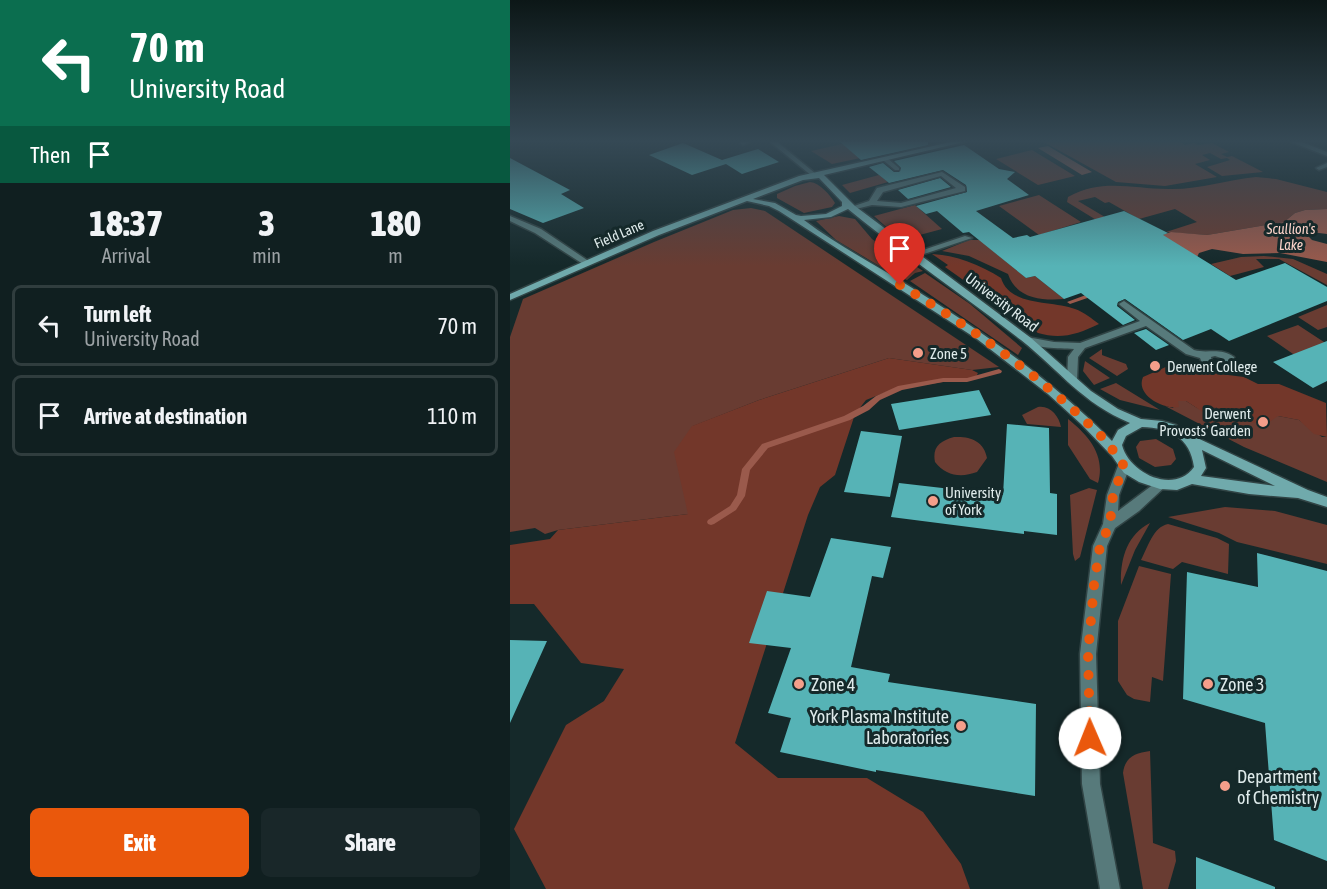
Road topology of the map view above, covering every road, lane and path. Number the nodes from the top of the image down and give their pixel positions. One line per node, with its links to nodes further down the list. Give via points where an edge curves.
1 (793, 182): 5 (street)
2 (909, 182): 8 (street, via 880,190)
3 (953, 182): 8 (street, via 962,189 901,205)
4 (830, 183): 9 (street, University Road)
5 (769, 191): 6 (street, Field Lane); 7 (street)
6 (740, 202): 7 (street, Field Lane); 14 (street, Field Lane)
7 (768, 202): 10 (street)
8 (872, 203): 9 (street)
9 (849, 205): 10 (street, via 825,216); 13 (street, University Road)
10 (795, 217): 24 (street, via 943,311 1033,376)
11 (512, 221): 14 (street, via 538,231)
12 (968, 238): 13 (street)
13 (912, 255): 18 (street, University Road)
14 (586, 262): 15 (street, Field Lane)
15 (510, 297)
16 (1124, 304): 17 (street)
17 (1147, 322): 19 (street); 20 (street, via 1190,352)
18 (1027, 340): 19 (street); 21 (street, University Road)
19 (1081, 346): 21 (street, via 1073,357)
20 (1205, 356)
21 (1072, 381): 22 (street, University Road, via 1102,405)
22 (1140, 423): 23 (street, via 1170,428); 24 (street, via 1125,429 1116,439)
23 (1190, 440): 26 (street, via 1200,454 1200,468); 28 (street)
24 (1116, 453): 25 (street)
25 (1124, 466): 27 (street, via 1141,478); 30 (street, via 1113,495)
26 (1191, 479): 27 (street); 28 (street)
27 (1162, 484): 30 (street)
28 (1303, 494): 29 (street)
29 (1327, 502)
30 (1110, 524): 31 (street, via 1100,546 1088,654 1091,784)
31 (1110, 889)

